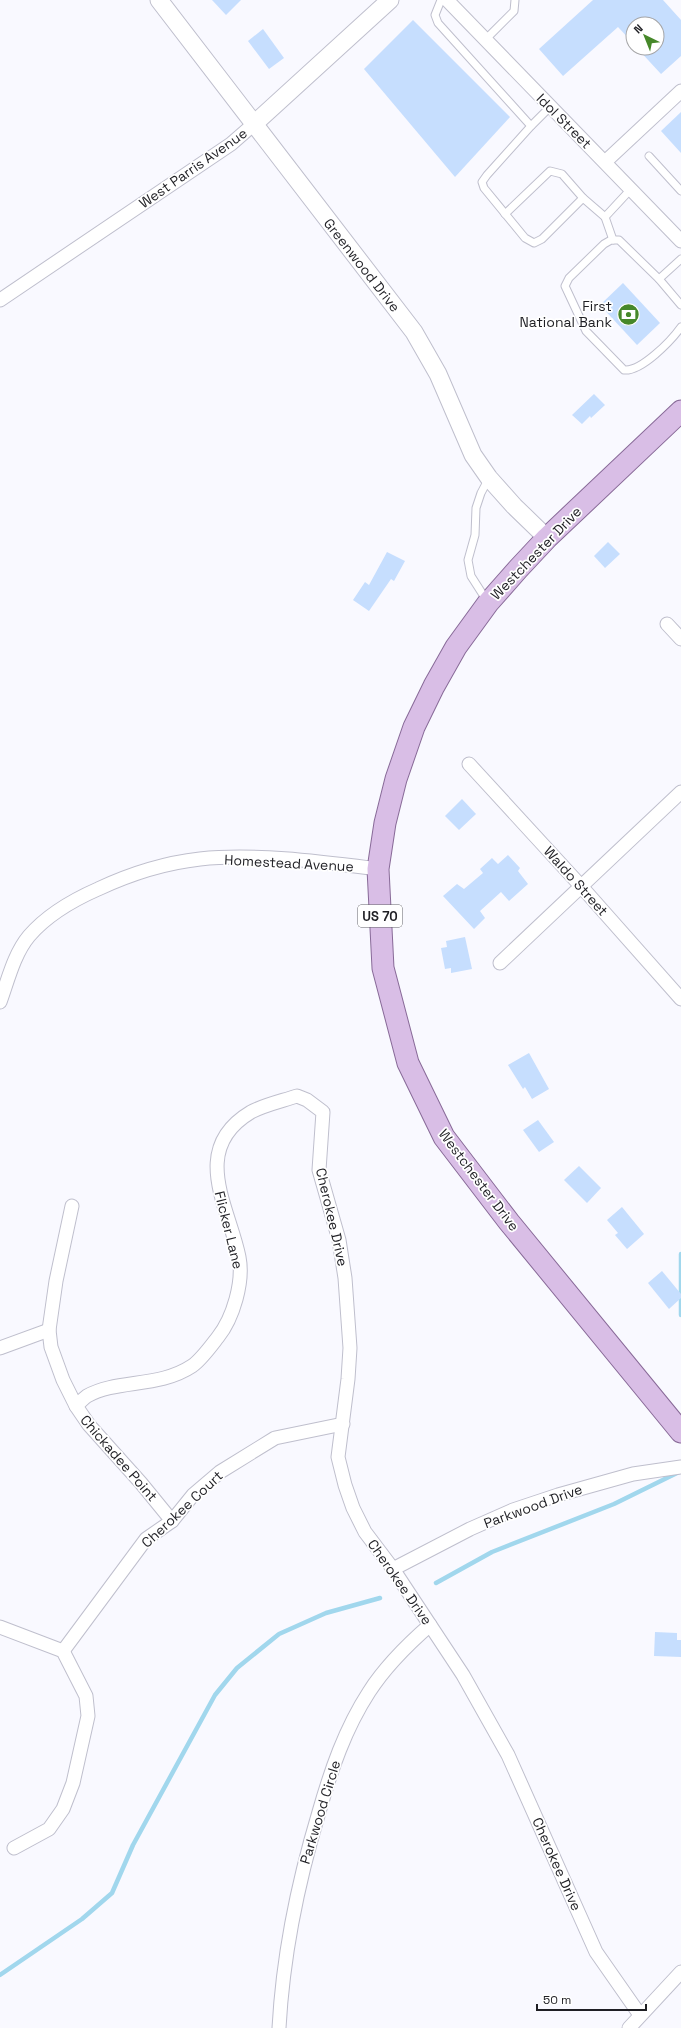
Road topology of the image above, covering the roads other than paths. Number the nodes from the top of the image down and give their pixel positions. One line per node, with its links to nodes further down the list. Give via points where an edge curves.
1 (159, 0): 9 (street, Greenwood Drive)
2 (390, 0): 9 (street, West Parris Avenue)
3 (441, 0): 10 (lane, via 435,15 438,23)
4 (447, 0): 6 (street, Idol Street)
5 (515, 0): 6 (lane, via 514,11)
6 (485, 40): 8 (street, Idol Street)
7 (681, 91): 12 (street)
8 (550, 107): 10 (lane); 12 (street, Idol Street)
9 (254, 124): 22 (street, West Parris Avenue, via 231,144); 26 (street, Greenwood Drive, via 414,332 438,374 473,455)
10 (531, 126): 16 (lane, via 482,182)
11 (649, 156): 14 (lane)
12 (605, 162): 13 (street, Idol Street)
13 (631, 190): 17 (lane); 18 (street, Idol Street)
14 (681, 191)
15 (583, 198): 16 (lane, via 562,174 550,170); 16 (lane, via 542,239 534,243 524,238); 17 (lane)
16 (505, 214)
17 (605, 217): 19 (lane)
18 (680, 237)
19 (613, 240): 21 (lane, via 625,244); 24 (lane, via 604,244 569,278 565,286 586,331 619,366 632,371 640,367)
20 (681, 259): 21 (lane)
21 (659, 279): 23 (lane)
22 (0, 300)
23 (681, 305)
24 (681, 327)
25 (681, 411): 27 (main road, Westchester Drive / US 70)
26 (489, 478): 27 (street, Greenwood Drive); 28 (lane, via 476,508 475,535 468,560 471,576)
27 (547, 538): 28 (main road, Westchester Drive / US 70)
28 (488, 603): 33 (main road, Westchester Drive / US 70, via 456,647 414,728 392,794)
29 (667, 624): 30 (street)
30 (681, 640)
31 (469, 764): 34 (street, Waldo Street)
32 (681, 792): 34 (street)
33 (378, 869): 37 (street, Homestead Avenue, via 312,861 256,858 200,859 143,871 89,893 43,921 28,937 17,956); 44 (main road, Westchester Drive / US 70, via 383,968 408,1063 444,1138 509,1222)
34 (580, 885): 35 (street); 36 (street, Waldo Street)
35 (500, 963)
36 (681, 1000)
37 (0, 1002)
38 (318, 1108): 42 (street, Flicker Lane, via 297,1096 252,1112 227,1134 218,1150 217,1178 220,1196 239,1257 241,1275 231,1318 218,1337 193,1366 172,1377 112,1388 87,1396); 43 (street, Cherokee Drive, via 323,1112 324,1119 319,1170 339,1240 346,1278 350,1348)
39 (72, 1206): 40 (street, Chickadee Point, via 56,1281)
40 (49, 1330): 41 (street); 42 (street, Chickadee Point, via 51,1347)
41 (0, 1348)
42 (76, 1406): 46 (street, Chickadee Point, via 89,1425)
43 (343, 1424): 46 (street, Cherokee Court, via 275,1438 220,1472 194,1495); 47 (street, Cherokee Drive, via 338,1457 352,1508 365,1532)
44 (681, 1432)
45 (681, 1467): 47 (street, Parkwood Drive, via 633,1474 513,1510)
46 (172, 1521): 50 (street, Cherokee Court, via 146,1539)
47 (393, 1569): 48 (street, Cherokee Drive)
48 (430, 1625): 53 (street, Cherokee Drive, via 463,1675 508,1755 596,1952); 54 (street, Parkwood Circle, via 382,1673 369,1692 349,1728 331,1771 306,1855 292,1917)
49 (0, 1627): 50 (street)
50 (63, 1651): 51 (street, via 86,1696 88,1716 73,1783 63,1809 49,1829)
51 (14, 1848)
52 (681, 1972): 53 (street)
53 (640, 2015): 55 (street)
54 (279, 2028)
55 (629, 2028)

